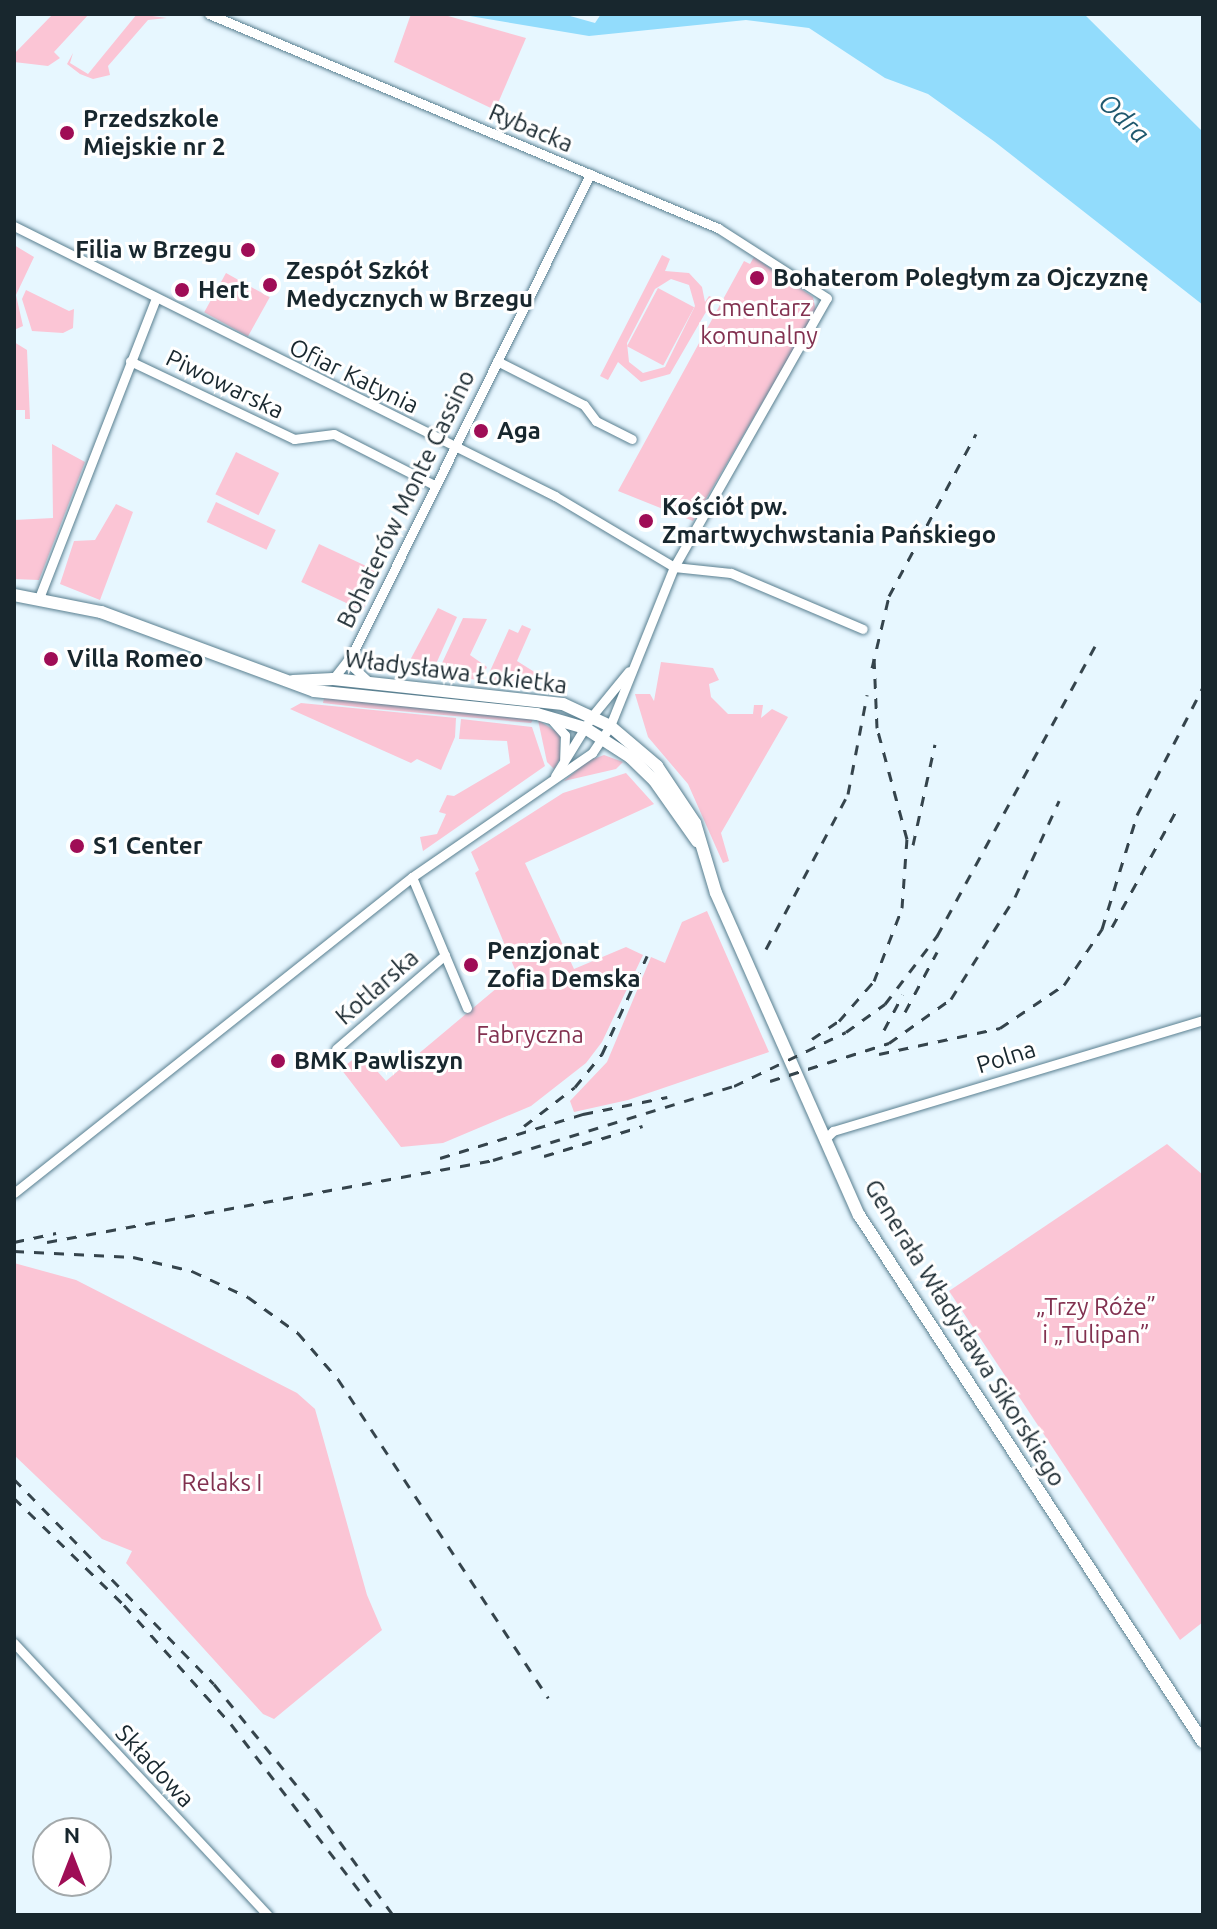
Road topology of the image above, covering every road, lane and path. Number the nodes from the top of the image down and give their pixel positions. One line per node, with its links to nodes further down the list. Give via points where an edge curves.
1 (209, 14): 2 (street, Rybacka)
2 (590, 174): 6 (street, Bohaterów Monte Cassino); 10 (street, Rybacka, via 718,228 827,298)
3 (14, 226): 4 (street, Ofiar Katynia)
4 (155, 300): 5 (street, Piwowarska); 8 (street, Ofiar Katynia)
5 (130, 361): 9 (street, Piwowarska, via 294,439 334,434); 12 (street, Piwowarska)
6 (497, 361): 7 (street, Bohaterów Monte Cassino, via 584,405 596,421); 8 (street, Bohaterów Monte Cassino)
7 (632, 439)
8 (454, 447): 9 (street, Bohaterów Monte Cassino); 10 (street, Ofiar Katynia, via 555,496)
9 (434, 485): 14 (street, Bohaterów Monte Cassino)
10 (674, 567): 13 (street, via 731,573); 15 (street)
11 (14, 595): 12 (main road, Władysława Łokietka)
12 (39, 598): 17 (main road, Władysława Łokietka, via 101,612)
13 (863, 629)
14 (352, 655): 16 (street, Bohaterów Monte Cassino); 18 (street, Bohaterów Monte Cassino, via 354,668)
15 (629, 671): 20 (street); 21 (street)
16 (333, 679): 17 (main road, Władysława Łokietka); 18 (main road, Władysława Łokietka)
17 (293, 681): 19 (main road, Władysława Łokietka, via 321,692)
18 (369, 683): 20 (main road, Władysława Łokietka, via 540,700)
19 (546, 715): 22 (main road, Władysława Łokietka); 24 (street, via 565,735)
20 (592, 716): 21 (main road, Władysława Łokietka); 22 (street)
21 (610, 726): 23 (street); 26 (main road, Generała Władysława Sikorskiego, via 672,784 695,823)
22 (585, 728): 23 (main road, Generała Władysława Sikorskiego); 24 (street)
23 (603, 738): 25 (street, via 592,753); 26 (main road, Generała Władysława Sikorskiego, via 654,780)
24 (563, 765): 25 (street)
25 (555, 776): 27 (street)
26 (692, 836): 32 (main road, Generała Władysława Sikorskiego)
27 (412, 877): 28 (street); 33 (street)
28 (445, 955): 29 (street); 31 (street, Kotlarska)
29 (467, 1008)
30 (1203, 1020): 32 (street, Polna, via 839,1129)
31 (336, 1049)
32 (824, 1140): 35 (main road, Generała Władysława Sikorskiego, via 871,1235)
33 (14, 1193)
34 (14, 1643): 36 (street, Składowa)
35 (1203, 1742)
36 (268, 1915)

